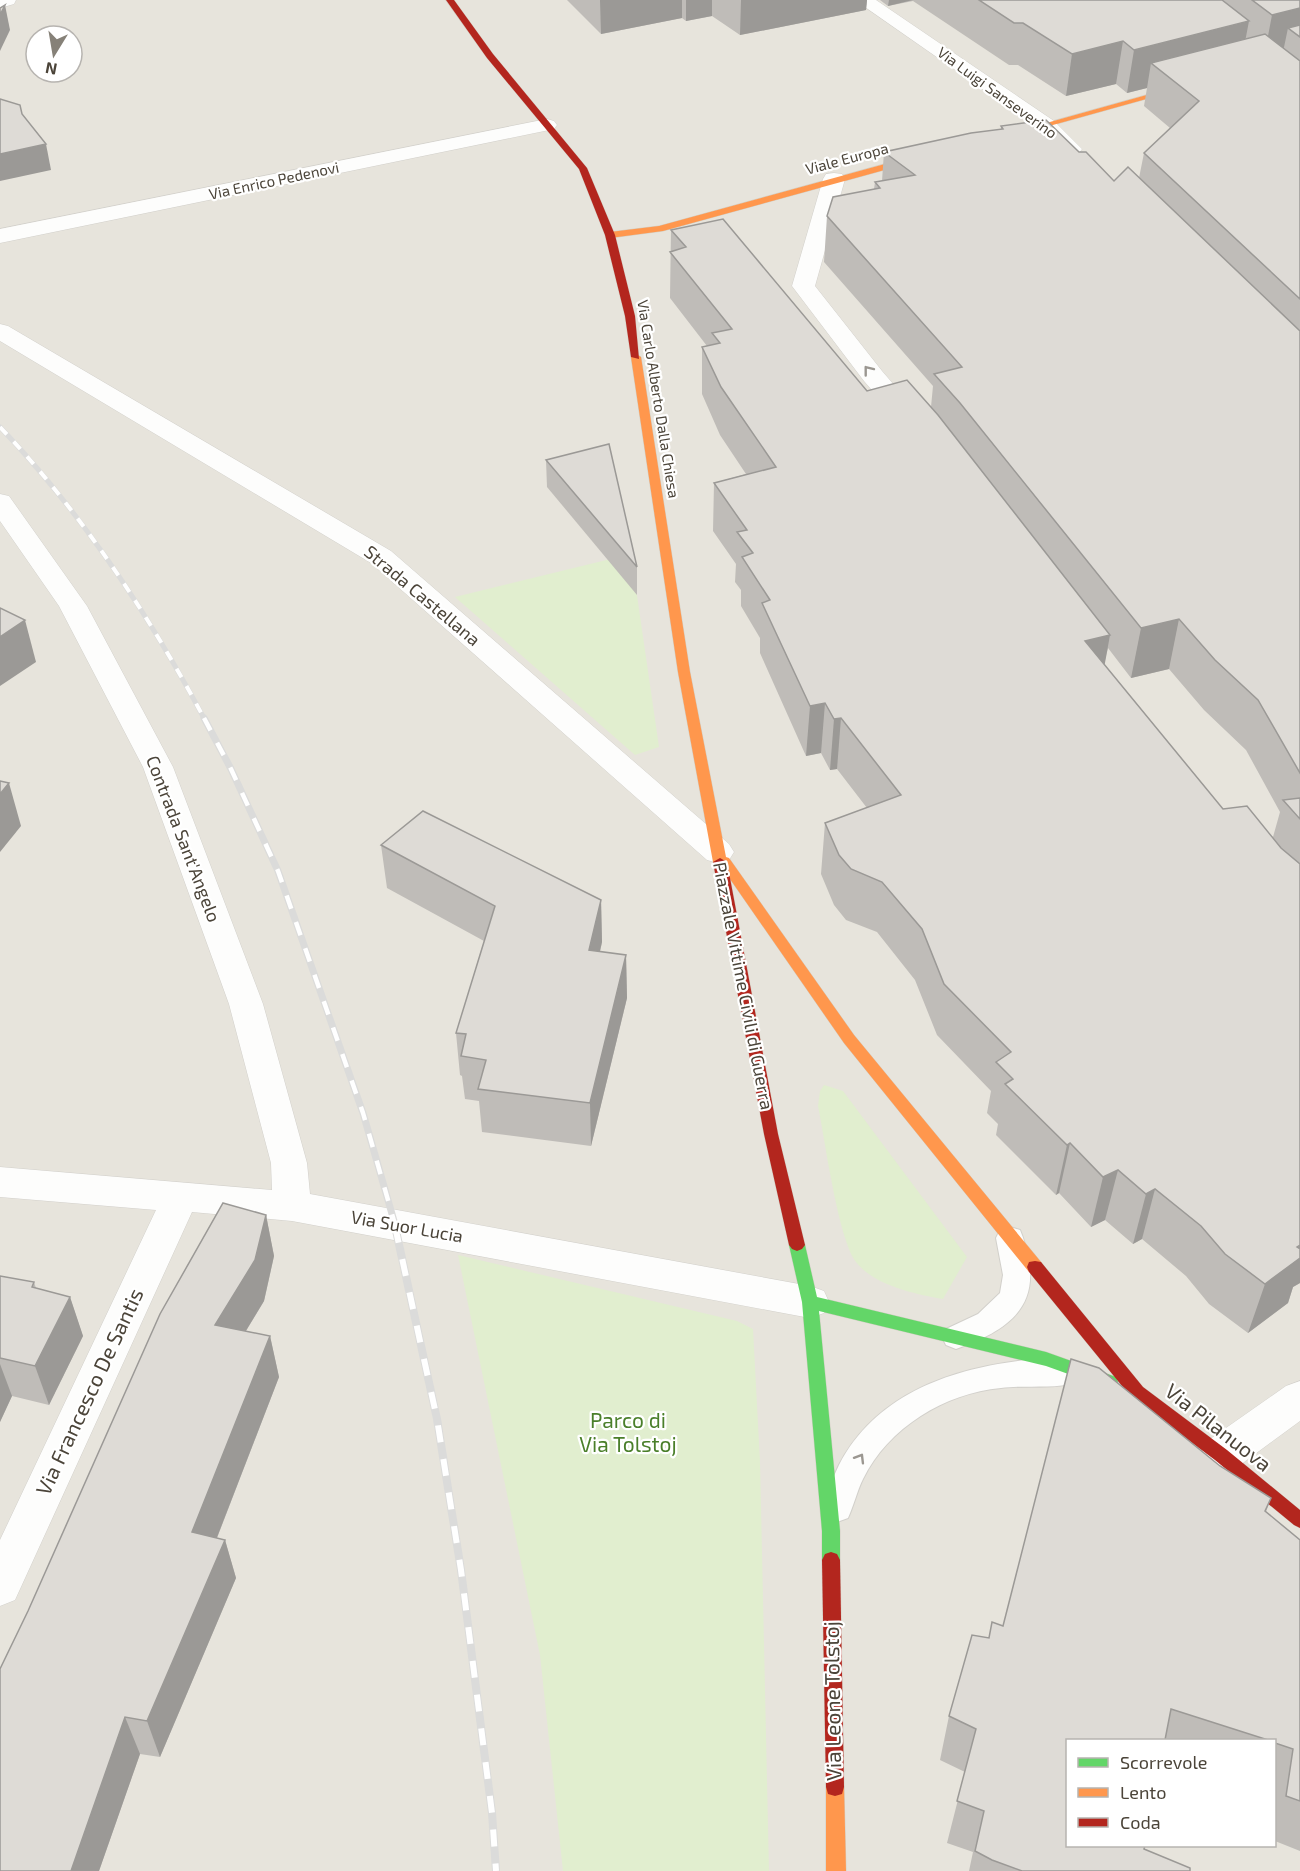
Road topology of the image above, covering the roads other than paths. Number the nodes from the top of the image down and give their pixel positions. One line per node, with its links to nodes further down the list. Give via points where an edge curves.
1 (7, 0): 4 (street)
2 (450, 0): 6 (street, Via Carlo Alberto Dalla Chiesa)
3 (864, 0): 7 (street, Via Luigi Sanseverino)
4 (0, 2)
5 (1204, 81): 7 (street)
6 (547, 125): 12 (street, Via Carlo Alberto Dalla Chiesa, via 583,168); 13 (street, Via Enrico Pedenovi)
7 (1047, 125): 8 (street); 10 (street, Via Luigi Sanseverino)
8 (992, 139)
9 (936, 153): 11 (street, Viale Europa)
10 (1089, 167)
11 (834, 179): 12 (street, Viale Europa, via 660,228); 15 (street, one-way to 11, via 803,286)
12 (610, 235): 17 (street, Via Carlo Alberto Dalla Chiesa, via 630,316 684,672)
13 (0, 236)
14 (0, 332): 17 (street, Strada Castellana, via 381,558)
15 (928, 439)
16 (0, 502): 20 (street, Contrada Sant'Angelo, via 73,606 158,767 246,1004 289,1163)
17 (718, 852): 21 (street, Piazzale Vittime Civili di Guerra, via 849,1039); 22 (street, Piazzale Vittime Civili di Guerra, via 771,1134)
18 (0, 1182): 19 (street, Via Suor Lucia)
19 (180, 1198): 20 (street, Via Suor Lucia); 29 (street, Via Francesco De Santis)
20 (292, 1206): 22 (street, Via Suor Lucia)
21 (1010, 1236): 23 (lane, Piazzale Vittime Civili di Guerra, via 1017,1278 1010,1305 994,1319); 24 (street, Piazzale Vittime Civili di Guerra)
22 (810, 1302): 23 (street); 28 (street, Via Leone Tolstoj)
23 (956, 1337): 24 (street, via 1046,1359)
24 (1137, 1392): 26 (street, Via Pilanuova); 28 (lane, Via Leone Tolstoj, one-way to 24, via 843,1485 867,1445 900,1413 940,1390 986,1376 1036,1371 1087,1376)
25 (1300, 1398): 26 (street)
26 (1221, 1455): 27 (street, Via Pilanuova)
27 (1300, 1520)
28 (831, 1531): 30 (street, Via Leone Tolstoj)
29 (0, 1586)
30 (836, 1871)

